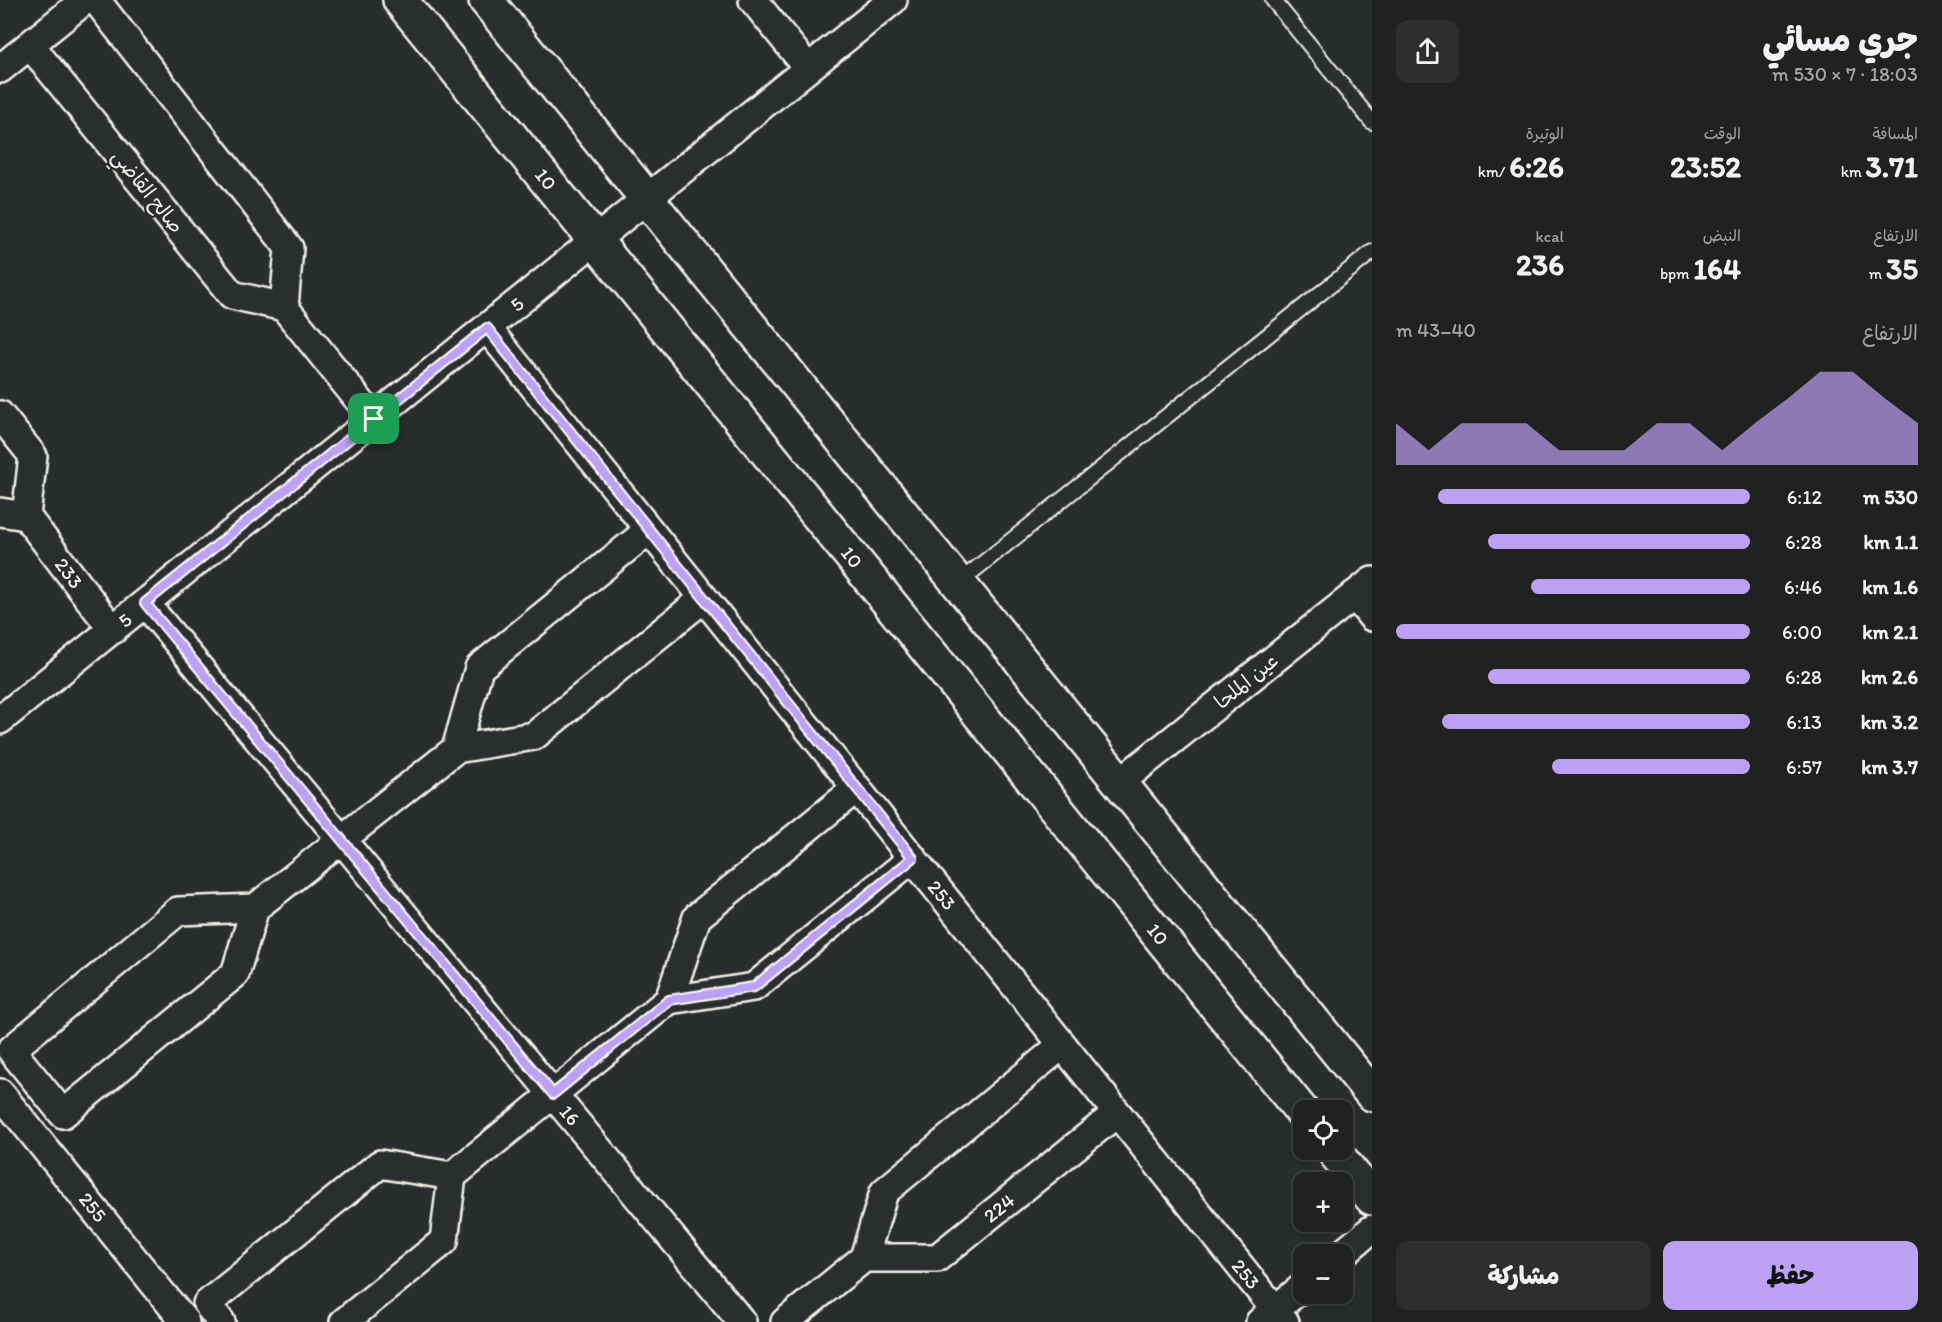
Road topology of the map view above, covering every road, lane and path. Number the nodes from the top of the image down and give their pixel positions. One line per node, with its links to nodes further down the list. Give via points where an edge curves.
1 (85, 0): 8 (street)
2 (96, 0): 15 (street, via 289,248)
3 (400, 0): 13 (street, 10)
4 (486, 0): 12 (street)
5 (753, 0): 9 (street)
6 (893, 0): 9 (street, 5)
7 (1273, 0): 11 (lane)
8 (30, 45): 10 (street); 15 (street, صالح القاضي, via 232,295)
9 (808, 68): 12 (street, 5)
10 (0, 69)
11 (1372, 122)
12 (647, 199): 13 (street, 5); 21 (street)
13 (595, 240): 16 (street, 5); 39 (street, 10)
14 (1372, 252): 21 (lane)
15 (284, 307): 18 (street)
16 (487, 328): 18 (street, 5); 20 (street, 253)
17 (0, 415): 19 (street, 233, via 33,456)
18 (374, 419): 24 (street, 5)
19 (13, 514): 26 (street, 233)
20 (649, 530): 23 (street, 253); 28 (street, via 479,668)
21 (958, 583): 29 (street)
22 (1363, 588): 25 (street); 29 (street, عين الملحا)
23 (704, 598): 28 (street, via 534,736); 30 (street, 253)
24 (145, 603): 26 (street, 5); 31 (street, 16)
25 (1372, 617)
26 (113, 630): 27 (street, 5)
27 (0, 720)
28 (456, 749): 31 (street)
29 (1120, 782): 38 (street)
30 (857, 788): 32 (street, 253); 34 (street, via 698,917)
31 (341, 839): 33 (street); 37 (street, 16)
32 (913, 858): 34 (street, via 754,987); 35 (street, 253)
33 (255, 908): 33 (street, via 178,911 11,1050 63,1113 235,974)
34 (669, 1000): 37 (street)
35 (1062, 1045): 40 (street, 253); 46 (street, via 884,1192)
36 (0, 1093): 49 (street, 255)
37 (553, 1094): 42 (street); 52 (street, 16)
38 (1372, 1094)
39 (1293, 1100)
40 (1117, 1113): 46 (street, 224, via 937,1258); 48 (street, 253)
41 (1341, 1160): 43 (street)
42 (452, 1176): 50 (street, via 380,1164 207,1304); 51 (street, via 444,1240)
43 (1372, 1198)
44 (1372, 1229): 45 (street)
45 (1353, 1245)
46 (864, 1258): 53 (street)
47 (1293, 1297): 48 (street)
48 (1273, 1318)
49 (185, 1322)
50 (221, 1322)
51 (344, 1322)
52 (742, 1322)
53 (785, 1322)

